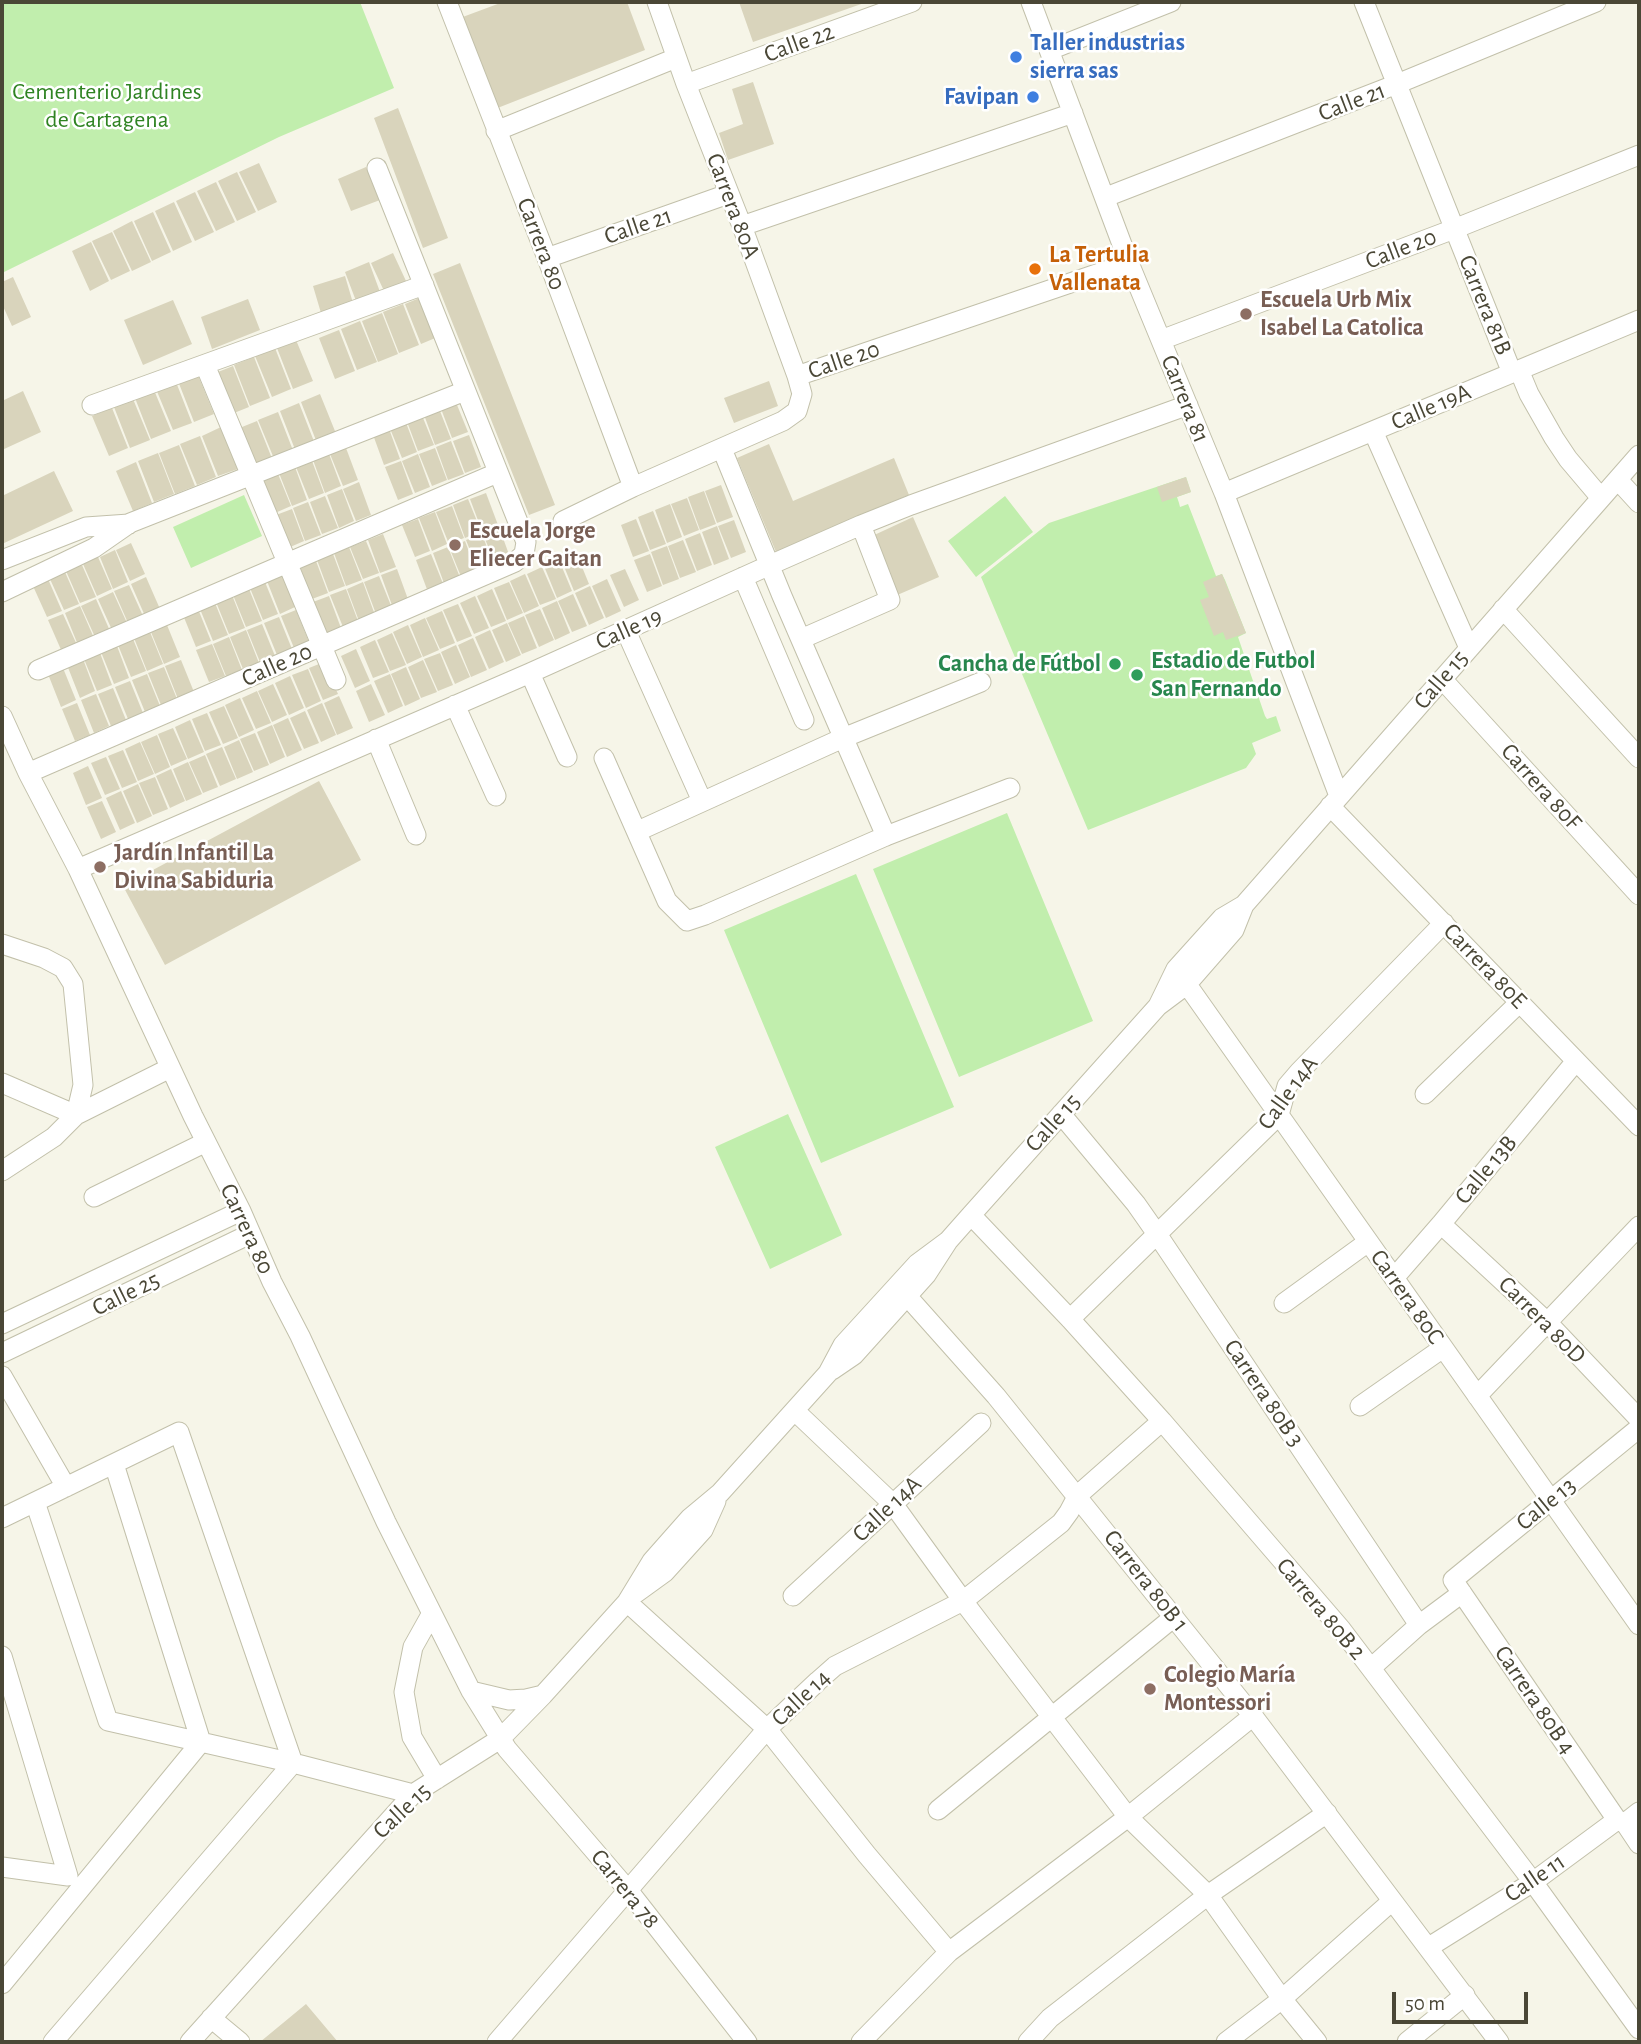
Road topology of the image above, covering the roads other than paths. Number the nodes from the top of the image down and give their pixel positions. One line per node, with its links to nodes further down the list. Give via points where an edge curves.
1 (447, 2): 13 (street, Carrera 80)
2 (657, 2): 9 (street, Carrera 80A)
3 (912, 2): 10 (street, Calle 22)
4 (1031, 2): 8 (street, Carrera 81)
5 (1171, 2): 8 (street)
6 (1364, 2): 11 (street, Carrera 81B)
7 (1596, 2): 11 (street, Calle 21)
8 (1050, 50): 12 (street, Carrera 81)
9 (676, 58): 10 (street, Carrera 80A); 13 (street)
10 (686, 84): 16 (street, Carrera 80A)
11 (1396, 84): 17 (street, Calle 21); 19 (street, Carrera 81B)
12 (1073, 113): 17 (street, Carrera 81); 18 (street)
13 (496, 131): 20 (street, Carrera 80)
14 (1639, 155): 19 (street, Calle 20)
15 (377, 168): 22 (street)
16 (728, 194): 18 (street, Carrera 80A); 20 (street, Calle 21)
17 (1106, 197): 21 (street, Carrera 81)
18 (742, 226): 27 (street, Carrera 80A)
19 (1454, 229): 24 (street, Calle 20); 26 (street, Carrera 81B)
20 (547, 258): 38 (street, Carrera 80)
21 (1129, 262): 24 (street, Carrera 81); 27 (street, Calle 20)
22 (424, 285): 25 (street); 28 (street)
23 (1639, 320): 26 (street, Calle 19A)
24 (1160, 340): 30 (street, Carrera 81)
25 (205, 365): 29 (street); 36 (street)
26 (1516, 372): 32 (street, Calle 19A); 40 (street, Carrera 81B, via 1568,459)
27 (797, 376): 31 (street, Carrera 80A, via 802,394)
28 (465, 391): 35 (street); 36 (street)
29 (92, 405)
30 (1188, 405): 39 (street, Carrera 81); 44 (street, Calle 19)
31 (797, 411): 33 (street, Calle 20)
32 (1373, 431): 39 (street, Calle 19A); 54 (street)
33 (722, 449): 38 (street, Calle 20); 47 (street)
34 (1639, 455): 37 (street, Calle 15)
35 (497, 473): 46 (street); 53 (street, Calle 20, via 526,542 524,554 515,562)
36 (251, 476): 43 (street); 46 (street)
37 (1618, 480): 40 (street, Calle 15); 41 (street)
38 (634, 487): 42 (street, Calle 20)
39 (1224, 493): 71 (street, Carrera 81)
40 (1601, 498): 50 (street, Calle 15)
41 (1639, 503)
42 (563, 521)
43 (130, 523): 45 (street, via 86,527); 49 (street, via 94,548)
44 (861, 526): 47 (street, Calle 19); 52 (street, via 890,600)
45 (2, 560)
46 (287, 562): 53 (street); 55 (street)
47 (770, 565): 48 (street, Calle 19); 52 (street)
48 (743, 577): 51 (street, Calle 19); 62 (street)
49 (2, 592)
50 (1503, 610): 54 (street, Calle 15); 67 (street)
51 (626, 631): 56 (street, Calle 19); 72 (street)
52 (801, 639): 63 (street)
53 (321, 646): 58 (street); 68 (street, Calle 20)
54 (1469, 648): 57 (street, Calle 15)
55 (38, 670)
56 (530, 673): 60 (street, Calle 19); 65 (street)
57 (1442, 679): 71 (street, Calle 15); 77 (street, Carrera 80F)
58 (336, 680)
59 (981, 682): 63 (street)
60 (455, 705): 64 (street, Calle 19); 70 (street)
61 (2, 716): 68 (street, Carrera 80)
62 (804, 720)
63 (843, 738): 72 (street); 75 (street)
64 (376, 739): 74 (street); 76 (street, Calle 19)
65 (567, 757)
66 (604, 758): 73 (street)
67 (1639, 758)
68 (27, 773): 76 (street, Carrera 80)
69 (1010, 788): 75 (street)
70 (496, 796)
71 (1335, 801): 78 (street, Carrera 80E); 80 (street, Calle 15, via 1244,905 1234,930)
72 (702, 802): 73 (street)
73 (638, 831): 75 (street, via 667,901 687,921)
74 (416, 835)
75 (886, 836)
76 (78, 869): 83 (street, Carrera 80)
77 (1639, 895)
78 (1444, 923): 81 (street, Carrera 80E); 88 (street, Calle 14A, via 1299,1072 1287,1086)
79 (2, 944): 87 (street, via 64,968 73,984 83,1086)
80 (1181, 977): 86 (street, Calle 15); 88 (street, Carrera 80C)
81 (1520, 1002): 82 (street, Carrera 80E); 85 (street)
82 (1576, 1060): 89 (street, Carrera 80E); 95 (street, Calle 13B)
83 (170, 1068): 87 (street); 90 (street, Carrera 80)
84 (2, 1083): 87 (street)
85 (1424, 1094)
86 (1061, 1114): 94 (street, Calle 15); 98 (street, Carrera 80B 3)
87 (76, 1115): 91 (street, via 54,1137)
88 (1279, 1115): 98 (street, Calle 14A); 100 (street, Carrera 80C)
89 (1639, 1126)
90 (206, 1142): 92 (street); 93 (street, Carrera 80)
91 (2, 1171)
92 (94, 1198)
93 (241, 1211): 97 (street, Carrera 80); 106 (street, Calle 25)
94 (971, 1215): 99 (street, Calle 15); 104 (street, Carrera 80B 2)
95 (1441, 1224): 101 (street, Calle 13B); 105 (street, Carrera 80D)
96 (1639, 1226): 105 (street)
97 (250, 1234): 108 (street, Calle 25); 129 (street, Carrera 80)
98 (1157, 1234): 104 (street, Calle 14A); 131 (street, Carrera 80B 3)
99 (948, 1241): 102 (street, Calle 15); 109 (street, Calle 15, via 917,1264 843,1345)
100 (1368, 1242): 101 (street, Carrera 80C); 103 (street)
101 (1394, 1278): 107 (street, Carrera 80C)
102 (907, 1296): 109 (street, Calle 15, via 855,1355); 120 (street, Carrera 80B 1)
103 (1283, 1303)
104 (1070, 1319): 115 (street, Carrera 80B 2)
105 (1546, 1322): 111 (street); 114 (street, Carrera 80D)
106 (2, 1324)
107 (1443, 1348): 111 (street, Carrera 80C); 112 (street)
108 (2, 1353)
109 (828, 1373): 113 (street, Calle 15)
110 (2, 1376): 119 (street)
111 (1477, 1396): 121 (street, Carrera 80C)
112 (1360, 1406)
113 (795, 1411): 123 (street); 127 (street, Calle 15, via 720,1493 703,1530 665,1572)
114 (1639, 1419)
115 (1162, 1421): 120 (street, Calle 14); 134 (street, Carrera 80B 2)
116 (981, 1423): 123 (street, Calle 14A)
117 (1639, 1428): 121 (street, Calle 13)
118 (114, 1464): 119 (street); 141 (street); 142 (street, via 179,1432)
119 (66, 1487): 122 (street)
120 (1078, 1495): 128 (street, Calle 14, via 1060,1522); 130 (street, Carrera 80B 1)
121 (1550, 1499): 125 (street, Calle 13); 132 (street, Carrera 80C)
122 (35, 1502): 124 (street); 141 (street, via 108,1721)
123 (893, 1504): 126 (street, Calle 14A); 128 (street)
124 (2, 1518)
125 (1458, 1587): 131 (street, Calle 13); 148 (street, Carrera 80B 4)
126 (793, 1596)
127 (628, 1599): 136 (street, Calle 15); 139 (street)
128 (963, 1601): 138 (street); 139 (street, Calle 14, via 835,1666)
129 (432, 1614): 135 (street, Carrera 80); 143 (street, via 413,1647 404,1692 412,1737)
130 (1174, 1617): 137 (street, Carrera 80B 1); 138 (street)
131 (1419, 1625): 134 (street)
132 (1639, 1625)
133 (2, 1656): 150 (street, via 68,1876)
134 (1371, 1668): 151 (street, Carrera 80B 2)
135 (471, 1692): 136 (street, via 509,1700); 140 (street, Carrera 80)
136 (542, 1695): 140 (street, Calle 15)
137 (1253, 1716): 146 (street, Carrera 80B 1); 147 (street)
138 (1052, 1717): 145 (street); 147 (street)
139 (767, 1729): 152 (street, Calle 14); 156 (street)
140 (500, 1739): 143 (street, Calle 15); 152 (street, Carrera 78)
141 (201, 1742): 142 (street); 157 (street)
142 (293, 1763): 144 (street); 162 (street)
143 (437, 1779): 144 (street, Calle 15)
144 (413, 1794): 160 (street, Calle 15)
145 (939, 1810)
146 (1327, 1813): 153 (street); 154 (street, Carrera 80B 1)
147 (1128, 1817): 153 (street); 156 (street)
148 (1627, 1818): 149 (street, Carrera 80B 4); 151 (street, Calle 11)
149 (1639, 1844)
150 (2, 1867)
151 (1533, 1882): 155 (street, Calle 11); 161 (street, Carrera 80B 2)
152 (628, 1890): 165 (street, Calle 14); 166 (street, Carrera 78)
153 (1208, 1895): 159 (street); 168 (street, via 1050,2018)
154 (1392, 1901): 155 (street, Carrera 80B 1); 159 (street)
155 (1429, 1947): 158 (street, Carrera 80B 1)
156 (948, 1952): 167 (street)
157 (2, 1984)
158 (1465, 1995): 171 (street); 172 (street, Carrera 80B 1)
159 (1282, 1999): 169 (street); 170 (street)
160 (211, 2018): 163 (street, Calle 15); 164 (street)
161 (1639, 2029)
162 (53, 2042)
163 (190, 2042)
164 (240, 2042)
165 (496, 2042)
166 (747, 2042)
167 (861, 2042)
168 (1028, 2042)
169 (1226, 2042)
170 (1317, 2042)
171 (1407, 2042)
172 (1499, 2042)

